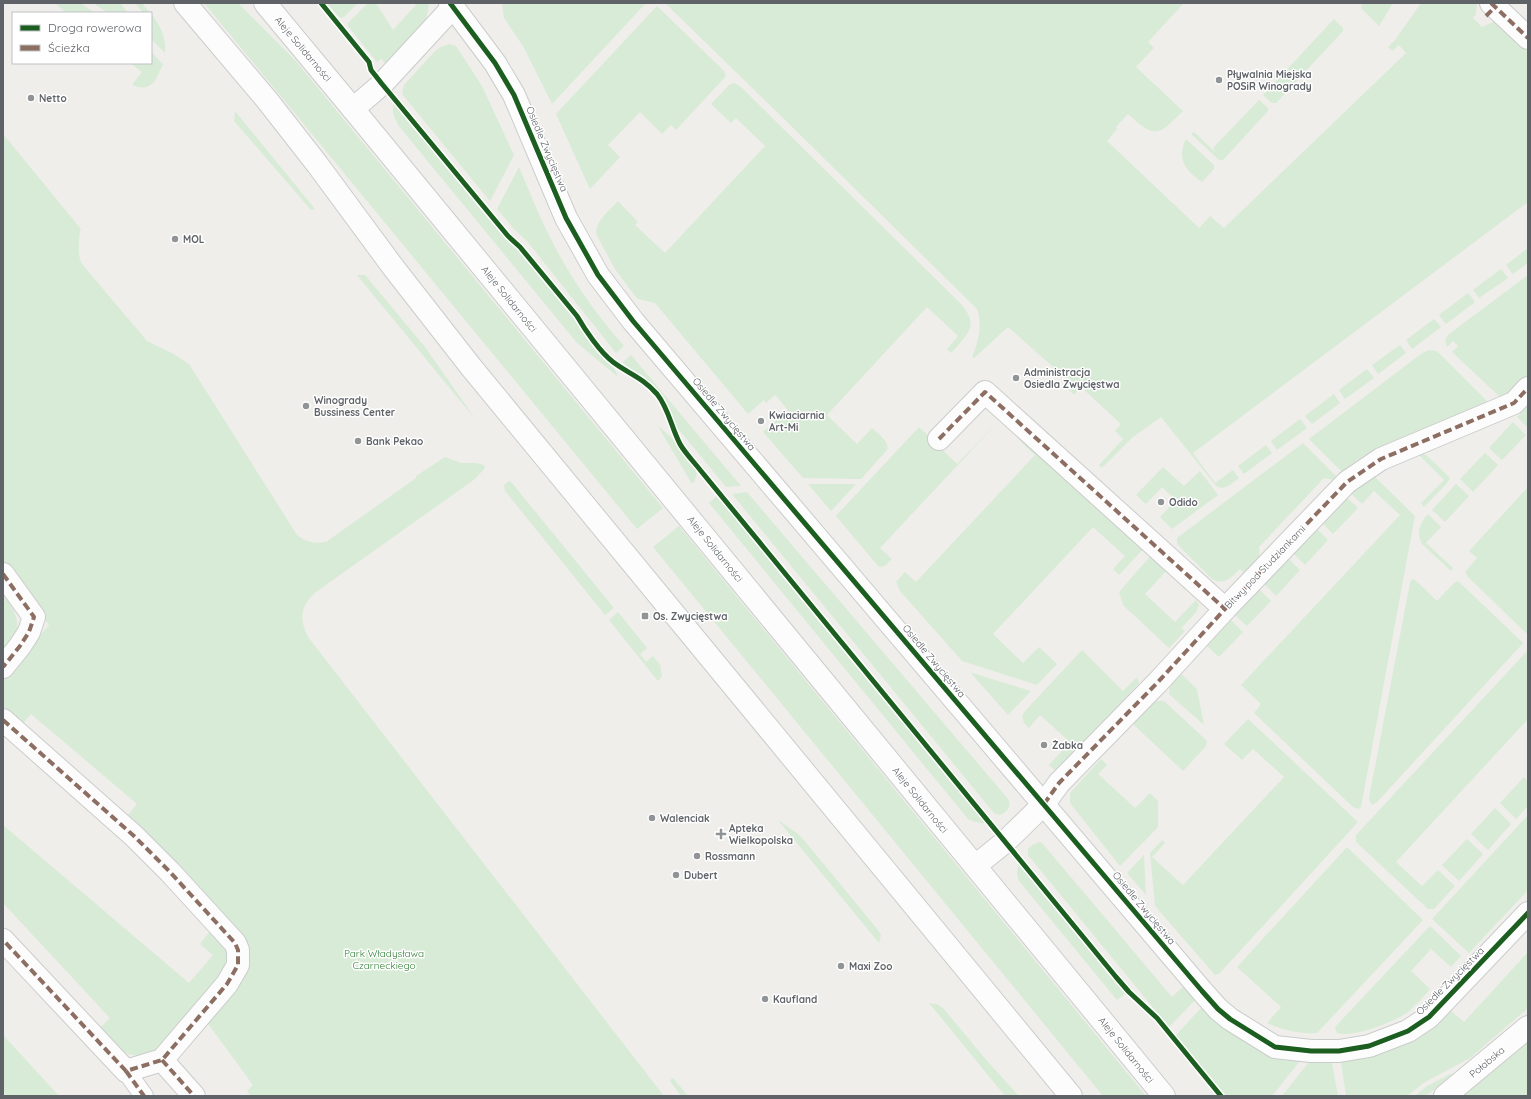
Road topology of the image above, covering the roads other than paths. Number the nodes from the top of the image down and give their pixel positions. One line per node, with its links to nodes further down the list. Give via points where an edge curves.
1 (185, 3): 22 (street, via 267,100 471,367)
2 (265, 3): 6 (street, Aleje Solidarności)
3 (452, 5): 6 (street, Osiedle Zwycięstwa, via 387,79); 13 (street, Osiedle Zwycięstwa, via 495,63 514,95 566,218 598,275 633,321)
4 (1490, 8): 5 (street)
5 (1528, 38)
6 (354, 109): 14 (street, Aleje Solidarności)
7 (1528, 388): 10 (street, Bitwy pod Studziankami, via 1514,403 1381,459 1347,482)
8 (939, 439): 10 (street, via 985,392)
9 (3, 574): 11 (street, via 34,617 29,632)
10 (1225, 609): 13 (street, Bitwy pod Studziankami, via 1059,783)
11 (3, 667)
12 (3, 720): 18 (street, via 134,836 235,943 238,950 238,965 227,984)
13 (1044, 804): 14 (street, Bitwy pod Studziankami, via 1005,842); 15 (street, Osiedle Zwycięstwa, via 1213,1003 1230,1019 1275,1047 1339,1051 1369,1046 1408,1031 1433,1013)
14 (975, 866): 23 (street, Aleje Solidarności)
15 (1528, 913)
16 (3, 940): 19 (street)
17 (1528, 1027): 24 (street, Połabska)
18 (162, 1060): 19 (street); 21 (street)
19 (126, 1071): 20 (street)
20 (144, 1096)
21 (194, 1096)
22 (1071, 1096)
23 (1164, 1096)
24 (1445, 1096)

